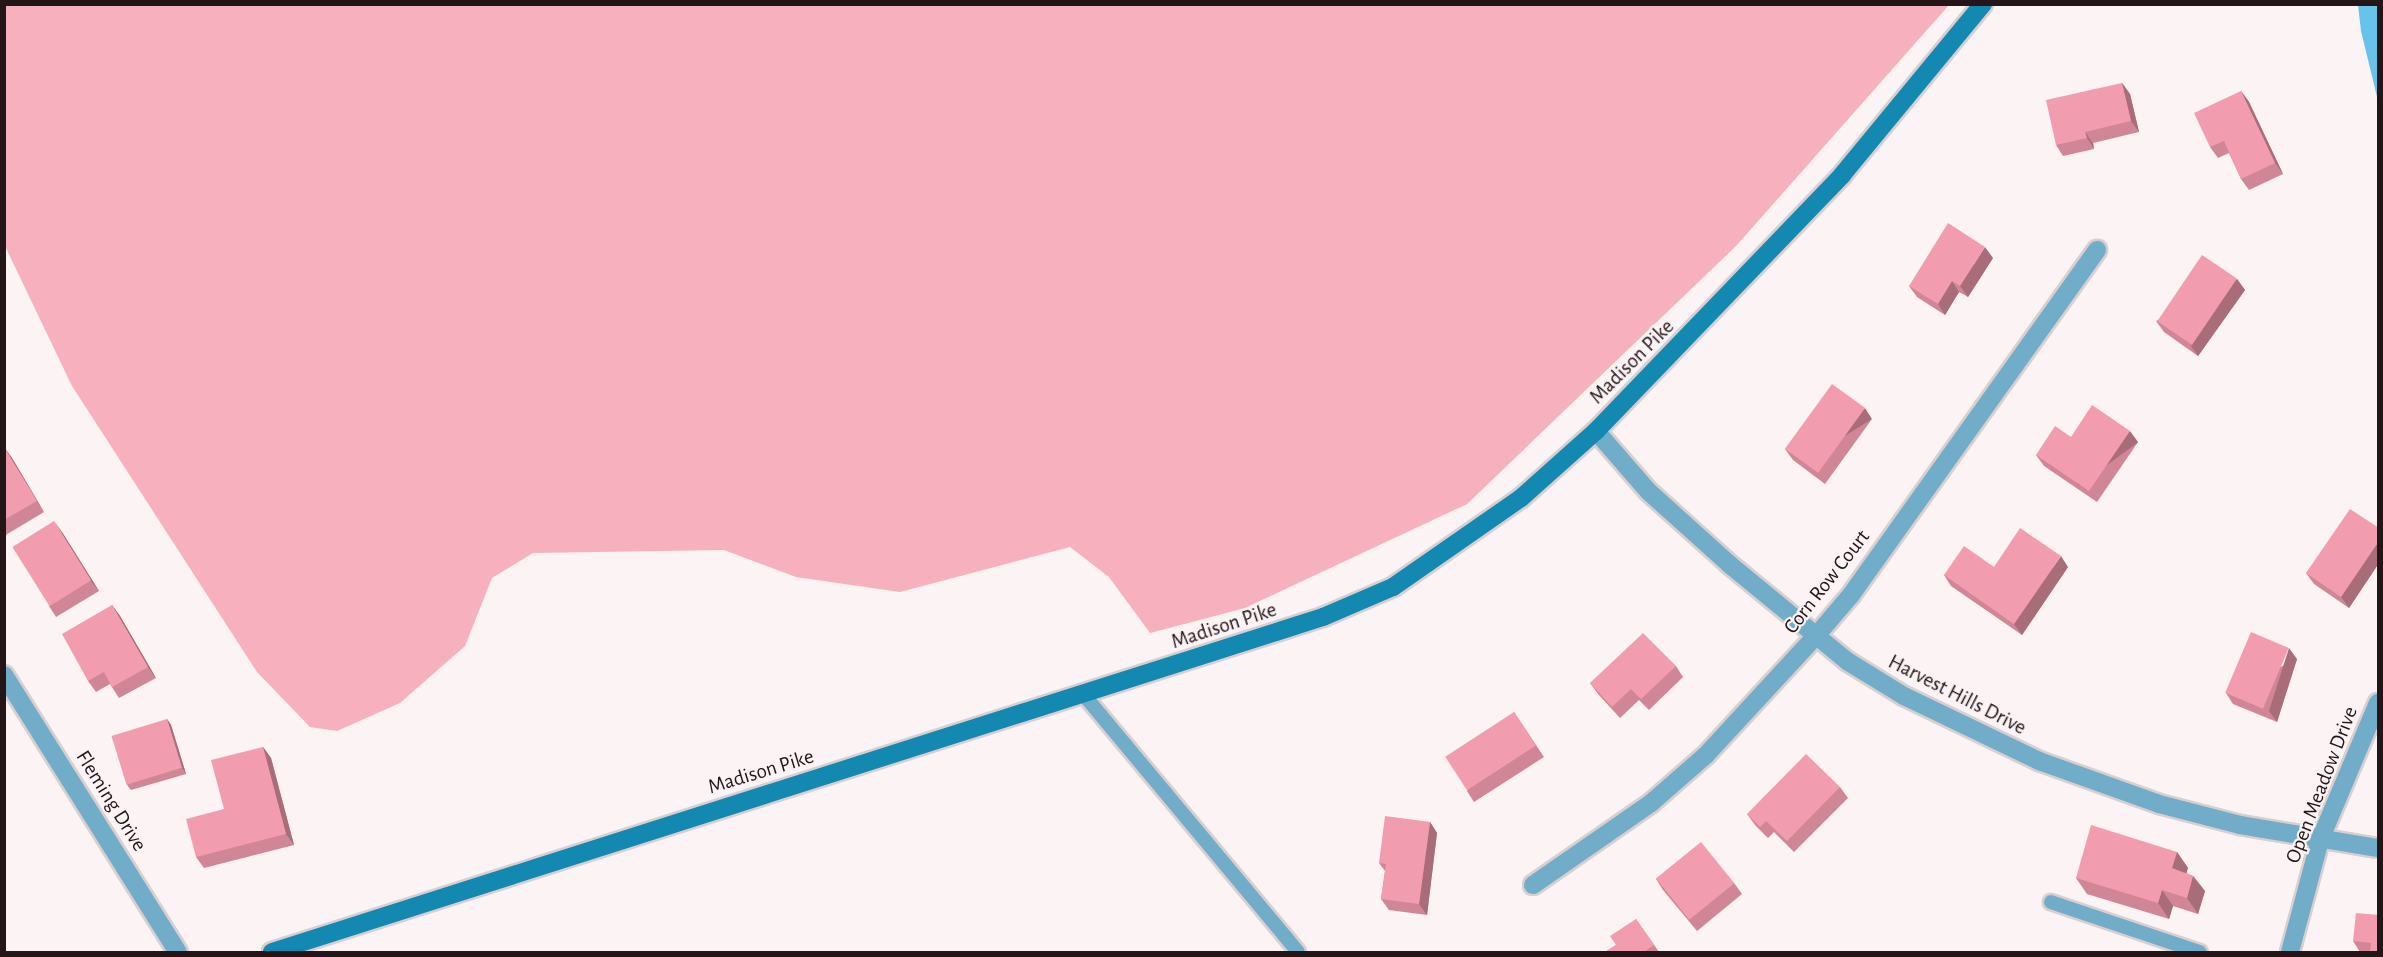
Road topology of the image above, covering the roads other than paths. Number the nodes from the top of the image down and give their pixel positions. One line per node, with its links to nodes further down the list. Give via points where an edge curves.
1 (1983, 4): 3 (street, Madison Pike, via 1834,183)
2 (2097, 250): 4 (street, Corn Row Court, via 1851,595)
3 (1596, 431): 4 (street, Harvest Hills Drive, via 1648,491); 6 (street, Madison Pike, via 1521,498 1393,587 1323,617)
4 (1816, 636): 8 (street, Harvest Hills Drive, via 1847,661 1904,696 2039,761 2159,804); 10 (street, Corn Row Court, via 1706,755 1667,790)
5 (4, 675): 12 (street, Fleming Drive)
6 (1084, 695): 13 (street, Madison Pike); 14 (lane)
7 (2379, 703): 8 (street, Open Meadow Drive)
8 (2320, 840): 9 (street, Harvest Hills Drive); 16 (street, Open Meadow Drive)
9 (2379, 848)
10 (1533, 885)
11 (2051, 902): 15 (lane)
12 (178, 952)
13 (272, 952)
14 (1298, 952)
15 (2200, 952)
16 (2290, 952)

